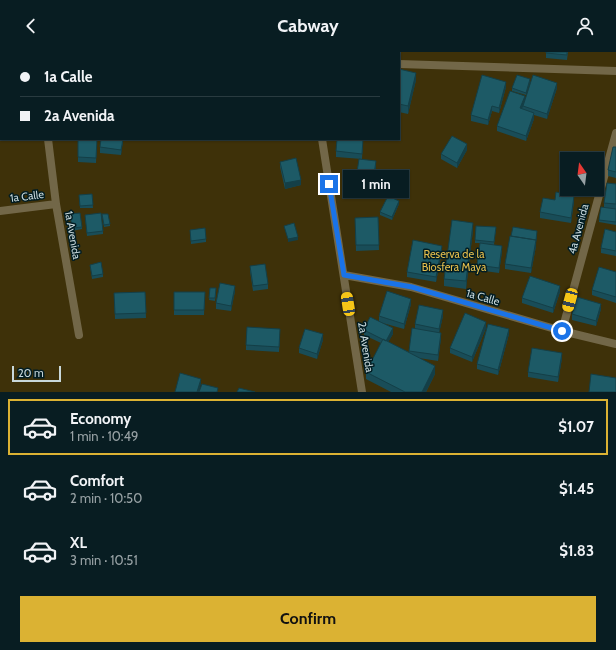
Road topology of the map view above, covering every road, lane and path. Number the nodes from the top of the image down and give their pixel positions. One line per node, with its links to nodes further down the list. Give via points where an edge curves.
1 (400, 64): 2 (street)
2 (616, 71)
3 (616, 133): 9 (street, 4a Avenida)
4 (48, 140): 6 (street, 1a Avenida)
5 (322, 140): 8 (street, 2a Avenida)
6 (56, 204): 7 (street, 1a Calle); 10 (street, 1a Avenida)
7 (0, 211)
8 (344, 275): 9 (street, 1a Calle, via 412,287); 12 (street, 2a Avenida)
9 (562, 331): 11 (street, 1a Calle)
10 (78, 335)
11 (616, 344)
12 (362, 392)

